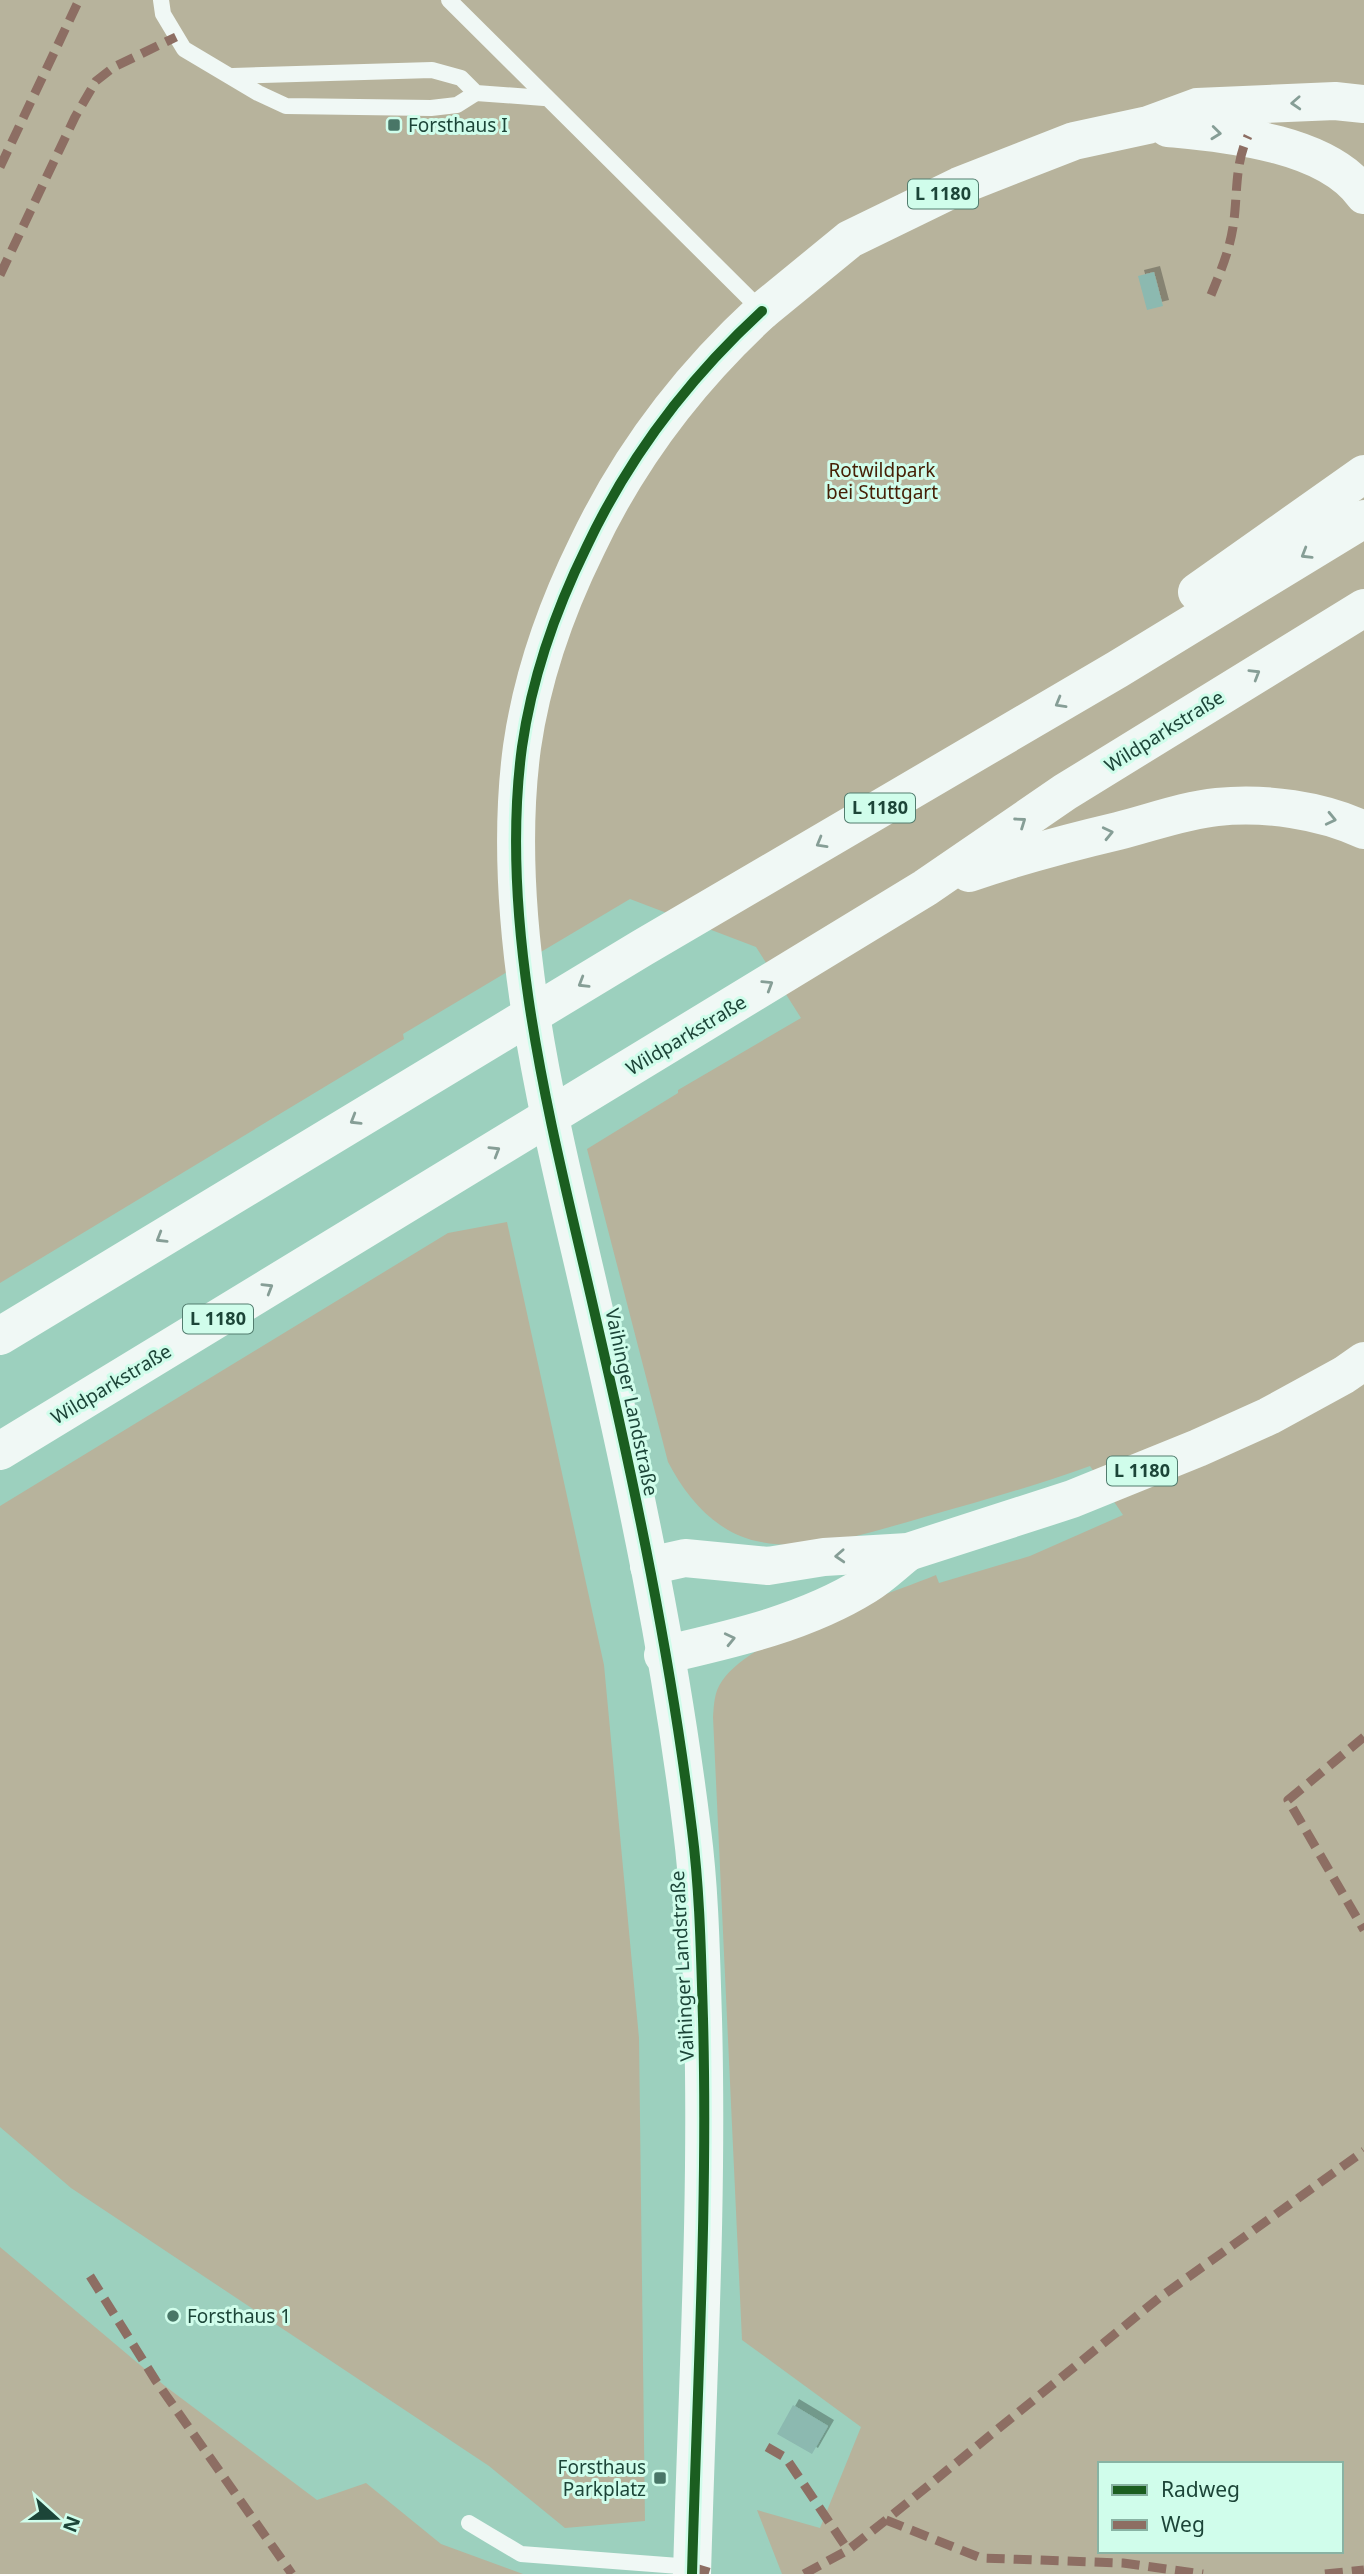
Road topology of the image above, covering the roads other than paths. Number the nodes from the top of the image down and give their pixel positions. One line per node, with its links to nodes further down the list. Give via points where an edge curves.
1 (160, 0): 3 (lane, via 184,49)
2 (449, 0): 5 (lane)
3 (233, 76): 4 (lane, via 432,70 461,78); 4 (lane, via 286,106 431,108 457,105)
4 (476, 93): 5 (lane)
5 (544, 98): 9 (lane, via 672,218)
6 (1364, 104): 7 (main road, L 1180, one-way to 7, via 1197,107)
7 (1149, 125): 8 (main road, L 1180, one-way to 8, via 1248,136 1309,154 1357,184); 9 (main road, L 1180, via 1074,141 947,192 850,239)
8 (1364, 195)
9 (762, 311): 20 (main road, Vaihinger Landstraße, via 685,389 611,495 566,590 537,674 518,788 521,942 540,1066)
10 (1364, 474): 13 (main road, via 1168,613)
11 (1364, 519): 13 (main road, L 1180, one-way to 13)
12 (1364, 608): 15 (main road, Wildparkstraße / L 1180, one-way to 12, via 1065,792)
13 (1118, 669): 16 (main road, L 1180, one-way to 16, via 642,948)
14 (1364, 830): 15 (main road, L 1180, one-way to 14, via 1042,848 1216,807 1300,811)
15 (925, 888): 18 (main road, Wildparkstraße / L 1180, one-way to 15)
16 (0, 1336)
17 (1364, 1361): 19 (main road, L 1180, via 1269,1416 1198,1448 1072,1499)
18 (0, 1451)
19 (908, 1552): 20 (main road, L 1180, one-way to 20, via 768,1566 685,1558); 21 (main road, L 1180, one-way to 19, via 749,1635 813,1610 866,1586)
20 (649, 1566): 21 (main road, Vaihinger Landstraße)
21 (663, 1654): 23 (main road, Vaihinger Landstraße, via 693,1832 705,2080)
22 (469, 2523): 23 (lane, via 521,2554)
23 (692, 2571)

